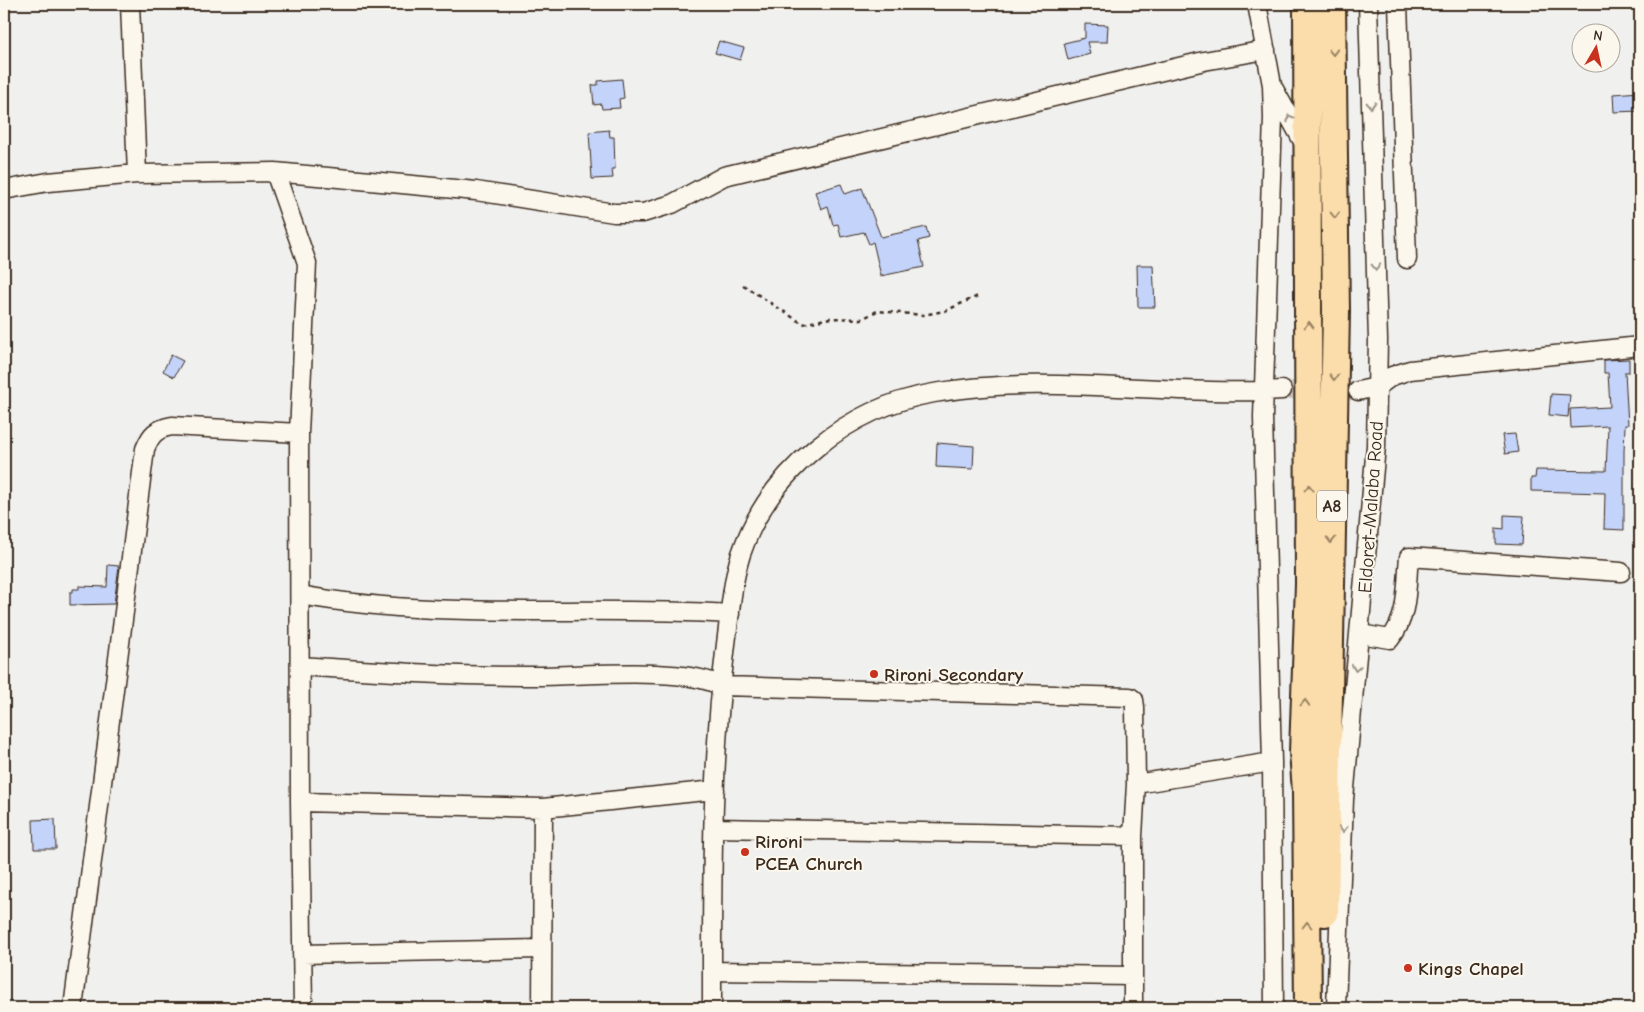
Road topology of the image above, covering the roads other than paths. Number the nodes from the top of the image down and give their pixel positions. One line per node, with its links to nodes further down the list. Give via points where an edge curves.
1 (130, 4): 11 (street)
2 (1257, 4): 7 (street)
3 (1308, 4): 9 (highway, A8)
4 (1332, 4): 44 (highway, Eldoret-Malaba Road / A8, one-way to 44, via 1336,311)
5 (1368, 4): 15 (street, Eldoret-Malaba Road, one-way to 15)
6 (1398, 4): 13 (street)
7 (1266, 50): 8 (street); 10 (street, via 1204,61 724,176 672,204 643,213 614,213 476,191)
8 (1272, 86): 9 (street, one-way to 8); 17 (street, via 1272,191)
9 (1308, 150): 43 (highway, A8, one-way to 9, via 1303,752 1309,584)
10 (275, 172): 11 (street); 19 (street, via 307,263)
11 (137, 174): 12 (street, via 48,182)
12 (4, 190)
13 (1406, 259)
14 (1640, 346): 15 (street, via 1410,370 1392,376)
15 (1377, 387): 18 (street); 23 (street, Eldoret-Malaba Road, via 1376,446)
16 (1282, 390): 17 (street)
17 (1264, 391): 22 (street, via 999,387 936,392 880,408 838,432 803,458 774,491 741,553); 26 (street)
18 (1358, 391)
19 (299, 433): 21 (street); 37 (street, via 172,426 158,429 145,449)
20 (1621, 572): 23 (street, via 1409,557 1399,628 1390,639)
21 (300, 595): 22 (street, via 339,602 443,610); 24 (street)
22 (730, 614): 25 (street)
23 (1360, 634): 45 (street, Eldoret-Malaba Road, one-way to 45, via 1344,799)
24 (300, 666): 25 (street, via 443,675 658,674 696,677); 29 (street)
25 (721, 686): 27 (street, via 1130,697 1135,707); 28 (street)
26 (1272, 762): 27 (street); 42 (street)
27 (1136, 784): 32 (street)
28 (715, 790): 30 (street); 31 (street)
29 (300, 802): 30 (street); 34 (street)
30 (543, 808): 33 (street)
31 (715, 828): 32 (street); 35 (street)
32 (1133, 836): 36 (street)
33 (542, 949): 34 (street); 39 (street)
34 (302, 954): 38 (street)
35 (712, 971): 36 (street); 40 (street)
36 (1133, 976): 41 (street)
37 (73, 1008)
38 (303, 1008)
39 (542, 1008)
40 (712, 1008)
41 (1133, 1008)
42 (1274, 1008)
43 (1308, 1008)
44 (1323, 1008)
45 (1336, 1008)

